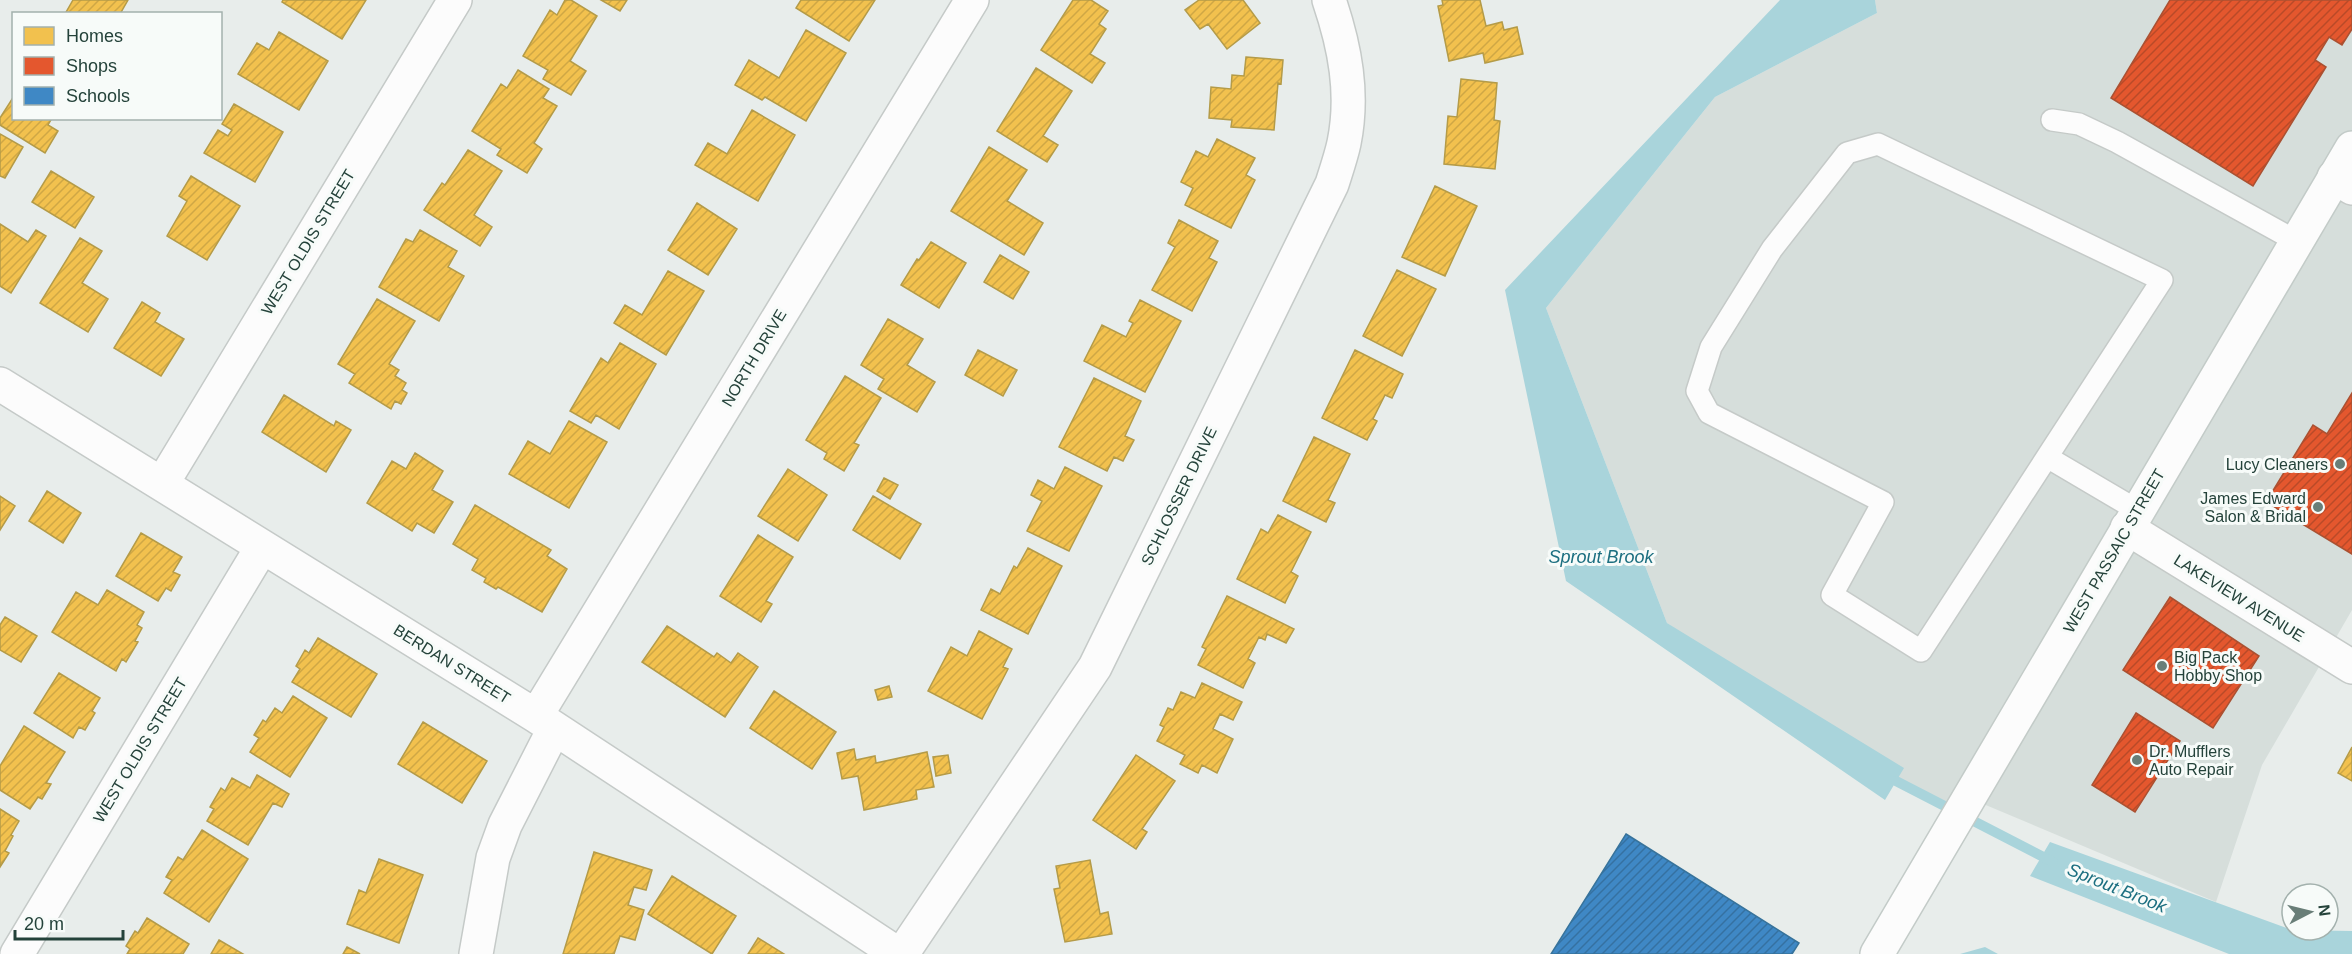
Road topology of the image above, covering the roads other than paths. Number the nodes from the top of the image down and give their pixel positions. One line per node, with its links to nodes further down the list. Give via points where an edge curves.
1 (455, 0): 10 (street, WEST OLDIS STREET)
2 (972, 0): 14 (street, NORTH DRIVE)
3 (1329, 0): 18 (street, SCHLOSSER DRIVE, via 1342,40 1349,91 1344,143 1332,184 1095,667)
4 (2052, 120): 7 (lane, via 2079,124 2117,142)
5 (2352, 148): 6 (street, WEST PASSAIC STREET)
6 (2343, 182): 7 (street, WEST PASSAIC STREET)
7 (2296, 242): 11 (street, WEST PASSAIC STREET)
8 (0, 384): 10 (street, BERDAN STREET)
9 (2047, 458): 9 (lane, via 2162,280 1878,144 1847,153 1772,249 1711,347 1697,391 1709,413 1883,502 1832,595 1921,651); 11 (lane)
10 (162, 484): 12 (street, BERDAN STREET)
11 (2132, 519): 13 (street, LAKEVIEW AVENUE); 19 (street, WEST PASSAIC STREET)
12 (262, 547): 14 (street, BERDAN STREET); 15 (street, WEST OLDIS STREET)
13 (2352, 667)
14 (545, 722): 16 (street, NORTH DRIVE, via 493,858); 17 (street, BERDAN STREET)
15 (17, 954)
16 (476, 954)
17 (898, 954)
18 (902, 954)
19 (1877, 954)

